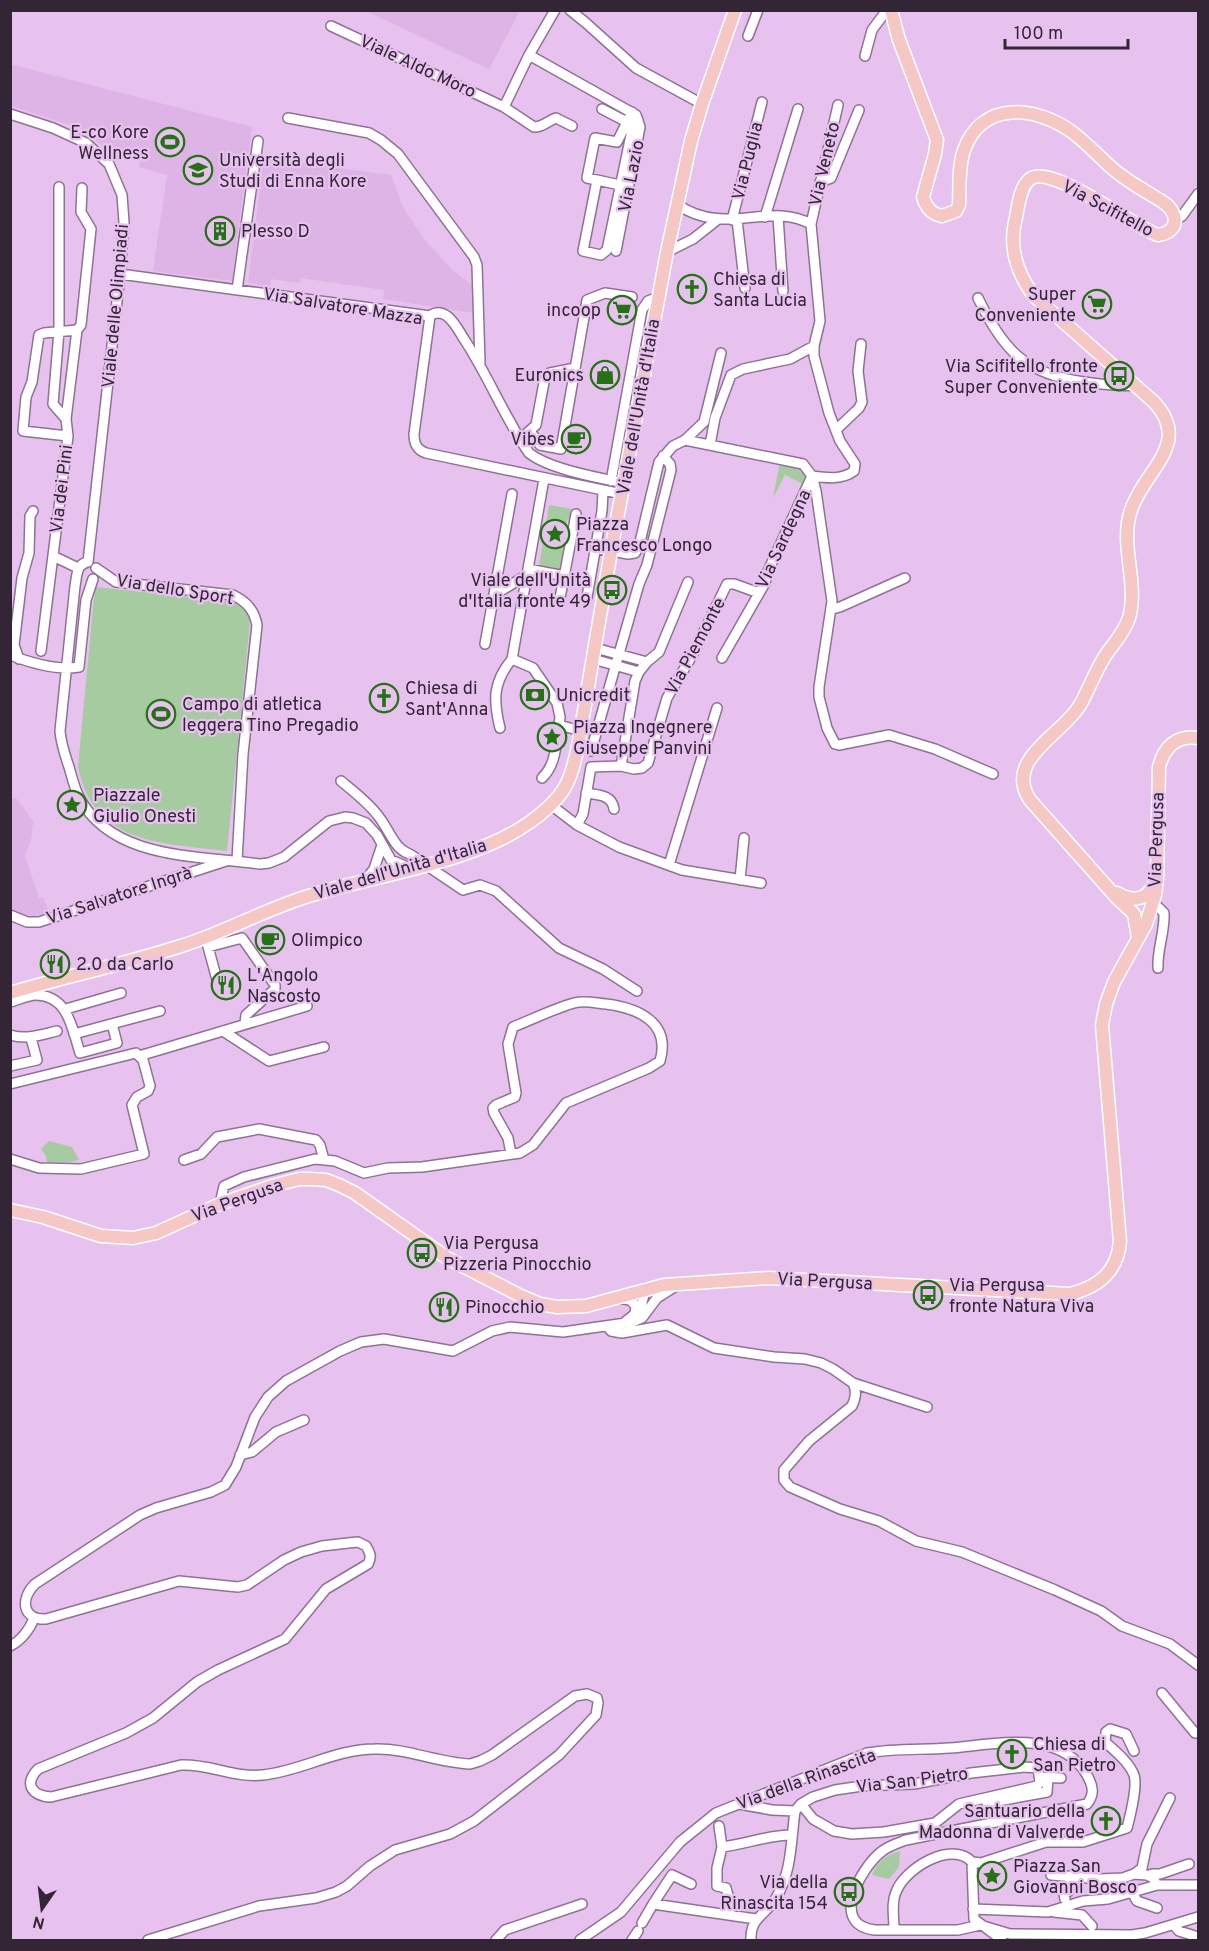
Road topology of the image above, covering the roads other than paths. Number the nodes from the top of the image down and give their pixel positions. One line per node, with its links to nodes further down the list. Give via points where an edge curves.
1 (555, 10): 8 (street)
2 (570, 10): 11 (street, via 636,69)
3 (735, 10): 11 (main road, Viale dell'Unità d'Italia)
4 (758, 10): 7 (street)
5 (889, 10): 9 (street, via 872,30); 37 (main road, Via Scifitello, via 936,140 923,197 932,212 942,216 956,211 968,142 981,123 1011,112 1042,117 1072,132 1114,171 1171,207)
6 (332, 26): 13 (street, Viale Aldo Moro)
7 (748, 36)
8 (529, 56): 13 (street); 17 (street, Via Lazio)
9 (865, 56)
10 (762, 102): 36 (street, Via Puglia)
11 (702, 104): 30 (main road, Viale dell'Unità d'Italia)
12 (838, 105): 25 (street, Via Veneto)
13 (504, 107): 22 (street, Viale Aldo Moro, via 534,127 556,118)
14 (602, 109): 21 (street)
15 (798, 109): 34 (street)
16 (859, 110): 25 (street, via 831,178)
17 (632, 112): 20 (street, Via Lazio); 21 (street)
18 (10, 114): 41 (street, Viale delle Olimpiadi, via 79,138 109,164 122,195)
19 (288, 118): 54 (street, via 369,133 398,154 474,257)
20 (638, 120): 26 (street, via 632,130); 39 (street, Via Lazio, via 640,127)
21 (627, 122): 24 (street, via 617,142 596,138 587,178)
22 (572, 126)
23 (258, 141): 43 (street)
24 (597, 180): 26 (street); 26 (street, via 583,251 601,255 607,250)
25 (820, 182): 31 (street, Via Veneto)
26 (620, 185)
27 (59, 186): 50 (street, Via dei Pini)
28 (82, 188): 49 (street, via 81,212 91,229 81,325)
29 (1198, 194): 37 (street)
30 (678, 205): 35 (street, Via Veneto); 40 (main road, Viale dell'Unità d'Italia)
31 (814, 208): 32 (street); 38 (street, Via Veneto)
32 (792, 215): 33 (street, Via Veneto); 38 (street, Via Veneto)
33 (778, 216): 34 (street, Via Veneto); 44 (street)
34 (765, 217): 36 (street, Via Veneto)
35 (717, 220): 36 (street, Via Veneto); 40 (street, via 693,239)
36 (735, 220): 42 (street, Via Puglia)
37 (1175, 220): 56 (main road, Via Scifitello, via 1169,232 1158,235 1045,176 1030,179 1022,190 1014,226 1014,250 1027,287)
38 (811, 224): 52 (street, Via Veneto, via 820,321)
39 (616, 251)
40 (667, 252): 46 (main road, Viale dell'Unità d'Italia)
41 (120, 274): 43 (street, Via Salvatore Mazza); 76 (street, Viale delle Olimpiadi)
42 (745, 288)
43 (237, 290): 48 (street, Via Salvatore Mazza)
44 (783, 291)
45 (632, 297): 55 (street, via 605,293 587,300)
46 (658, 297): 67 (street, via 648,301 642,310); 68 (main road, Viale dell'Unità d'Italia)
47 (978, 298): 56 (street, via 1007,345 1036,369 1068,380)
48 (430, 316): 54 (street, via 434,313 448,317); 66 (street, Via Salvatore Mazza, via 414,434 419,450)
49 (77, 330): 50 (street); 57 (street)
50 (60, 331): 57 (street, Via dei Pini, via 53,404); 60 (street, via 44,333 37,339 23,431)
51 (861, 344): 58 (street, via 858,371 862,402)
52 (814, 346): 58 (street, Via Veneto); 63 (street, via 790,359 731,375)
53 (722, 353): 62 (street, via 704,422)
54 (480, 363): 61 (street)
55 (575, 368): 59 (street, via 545,377 536,425); 59 (street, via 561,449 540,445)
56 (1134, 384): 128 (main road, Via Scifitello, via 1165,416 1170,439 1130,512 1126,538 1132,599 1129,617 1080,705 1030,758 1022,777 1030,800 1108,887)
57 (66, 419): 60 (street, Via dei Pini)
58 (836, 430): 65 (street, Via Veneto, via 855,464 854,471 846,477)
59 (530, 431): 61 (street)
60 (68, 436): 75 (street, Via dei Pini)
61 (519, 437): 67 (street, via 537,459)
62 (685, 440): 63 (street, Via Sardegna); 64 (street)
63 (710, 445): 65 (street, Via Sardegna, via 803,464)
64 (663, 456): 74 (street, via 655,472 638,549 633,555); 94 (street, via 671,470 647,565)
65 (812, 476): 86 (street, Via Sardegna); 90 (street)
66 (544, 478): 69 (street, Via Salvatore Mazza); 79 (street)
67 (606, 479): 68 (street); 69 (street)
68 (623, 489): 69 (street, Via Salvatore Mazza); 74 (main road, Viale dell'Unità d'Italia)
69 (601, 490): 73 (street)
70 (512, 494): 87 (street)
71 (33, 511): 82 (street)
72 (576, 514): 80 (street)
73 (596, 548): 74 (street); 88 (street)
74 (611, 551): 93 (main road, Viale dell'Unità d'Italia)
75 (53, 556): 78 (street); 92 (street, Via dei Pini)
76 (88, 562): 77 (street); 78 (street)
77 (96, 568): 84 (street); 118 (street, Via dello Sport, via 116,582 233,595 242,599 255,615)
78 (78, 570): 84 (street, via 81,579); 100 (street)
79 (527, 572): 80 (street); 87 (street); 96 (street)
80 (565, 576): 89 (street)
81 (10, 577): 82 (street)
82 (22, 578): 95 (street)
83 (905, 578): 90 (street)
84 (93, 579): 100 (street, via 86,600 79,667)
85 (688, 582): 98 (street, Via Piemonte, via 659,652)
86 (759, 593): 97 (street, Via Sardegna); 108 (street, Via Piemonte, via 727,584 667,698 648,763 634,769)
87 (494, 595): 91 (street)
88 (587, 597)
89 (561, 598)
90 (832, 609): 109 (street, via 819,687 835,744 889,735 935,749)
91 (485, 645)
92 (41, 651)
93 (594, 653): 94 (street); 99 (street); 105 (main road, Viale dell'Unità d'Italia)
94 (618, 654): 98 (street); 99 (street)
95 (15, 657): 100 (street)
96 (512, 658): 103 (street, via 533,668 557,703); 104 (street, via 498,680 496,711)
97 (722, 658)
98 (647, 662): 101 (street, Via Piemonte)
99 (616, 665): 101 (street); 107 (street)
100 (67, 669): 118 (street, via 62,745 79,798 89,812 118,836 135,844 153,850)
101 (639, 672): 108 (street, Via Piemonte)
102 (717, 708): 121 (street)
103 (559, 726): 105 (street); 110 (street, via 554,758)
104 (500, 728)
105 (581, 731): 113 (main road, Viale dell'Unità d'Italia, via 571,778)
106 (1198, 738): 124 (main road, Via Pergusa, via 1173,742 1161,756)
107 (591, 751)
108 (621, 766): 112 (street, via 591,768)
109 (993, 774)
110 (542, 778)
111 (341, 781): 122 (street, via 379,817 402,851 416,857)
112 (586, 793): 114 (street, via 609,799); 115 (street)
113 (551, 805): 115 (street); 122 (main road, Viale dell'Unità d'Italia, via 506,837)
114 (614, 809)
115 (577, 825): 121 (street, via 619,847)
116 (744, 838): 126 (street)
117 (382, 845): 118 (street, via 366,823 345,818 329,821 277,860 260,864); 119 (street); 120 (street)
118 (233, 860): 130 (street, Via Salvatore Ingrà, via 39,922)
119 (392, 860): 122 (street); 123 (street)
120 (377, 864): 123 (street); 125 (street)
121 (669, 865): 126 (street)
122 (419, 867): 123 (main road, Viale dell'Unità d'Italia); 135 (street, via 463,891 480,885 496,891 559,948)
123 (387, 874): 125 (main road, Viale dell'Unità d'Italia)
124 (1157, 879): 128 (main road, via 1148,895); 129 (main road, Via Pergusa)
125 (365, 880): 132 (main road, Viale dell'Unità d'Italia, via 298,899)
126 (740, 880): 127 (street)
127 (760, 883)
128 (1131, 904): 129 (main road); 131 (main road)
129 (1151, 909): 131 (main road, Via Pergusa); 133 (street, via 1158,907 1164,913)
130 (10, 915)
131 (1138, 941): 159 (main road, Via Pergusa, via 1108,994 1102,1025 1120,1242 1115,1265 1101,1281 1070,1294 769,1278)
132 (207, 942): 134 (street); 136 (main road, Viale dell'Unità d'Italia); 143 (street, via 242,938 275,985 246,1015)
133 (1158, 968)
134 (219, 987)
135 (637, 991)
136 (10, 993)
137 (121, 993): 140 (street)
138 (10, 1002): 140 (street, via 34,995 52,999)
139 (307, 1006): 143 (street)
140 (66, 1009): 146 (street)
141 (160, 1011): 142 (street)
142 (112, 1024): 146 (street); 146 (street, via 117,1043 80,1053)
143 (245, 1024): 144 (street)
144 (223, 1030): 149 (street, via 269,1061); 150 (street)
145 (57, 1031): 148 (street)
146 (74, 1034)
147 (10, 1035): 148 (street)
148 (31, 1038): 151 (street, via 37,1060)
149 (324, 1047)
150 (139, 1056): 152 (street, via 123,1055); 154 (street, via 150,1086 132,1105 144,1154 81,1169 39,1168)
151 (10, 1066)
152 (10, 1084)
153 (512, 1154): 153 (street, via 533,1145 566,1103 660,1061 662,1040 649,1019 617,1005 585,1001 513,1027 508,1044 516,1094 493,1108); 156 (street, via 364,1173)
154 (10, 1159)
155 (184, 1160): 156 (street, via 201,1154 217,1137 259,1129 315,1140)
156 (324, 1160): 157 (street, via 244,1177 224,1186)
157 (220, 1204): 158 (main road, Via Pergusa, via 156,1233 133,1238 101,1236); 161 (main road, Via Pergusa, via 299,1179 326,1180 355,1193 447,1258 540,1304 572,1308)
158 (10, 1210)
159 (681, 1284): 160 (main road, Via Pergusa); 162 (street, via 664,1293)
160 (646, 1288): 161 (main road, Via Pergusa); 162 (street, via 651,1292); 163 (street)
161 (615, 1298): 163 (street, via 630,1300 636,1306)
162 (651, 1307): 164 (street, via 642,1318)
163 (635, 1314): 164 (street)
164 (624, 1323): 165 (street)
165 (607, 1326): 166 (street, via 622,1333 667,1325 714,1348 805,1359 833,1369); 169 (street, via 563,1332 501,1329 453,1351 384,1339 361,1342 286,1381 268,1397 255,1417)
166 (853, 1383): 167 (street); 172 (street, via 856,1388 852,1406 809,1441 784,1470 784,1480 790,1487 879,1521 916,1541 962,1552 1055,1590 1101,1611 1122,1626 1170,1644)
167 (927, 1407)
168 (304, 1420): 169 (street, via 276,1432 252,1452)
169 (240, 1455): 170 (street, via 225,1485 140,1515 35,1584 25,1603)
170 (34, 1618): 171 (street, via 18,1642); 213 (street, via 60,1616 179,1581 247,1585 284,1560 322,1546 358,1542 370,1553 368,1564 326,1589 285,1639 197,1682 153,1718 126,1733 38,1769 31,1785 43,1797 181,1765 201,1765 237,1775 265,1775 364,1749 388,1749 470,1764 492,1755 575,1696 597,1698 596,1715 559,1755 461,1829 395,1850 336,1892 260,1906)
171 (10, 1646)
172 (1198, 1665)
173 (1162, 1693): 174 (street)
174 (1198, 1733)
175 (1134, 1751): 185 (street, via 1126,1734 1110,1729 1106,1732 1105,1742 1134,1776 1127,1828 1083,1842 1046,1842 981,1863)
176 (1044, 1777): 177 (street); 179 (street, via 1047,1792); 181 (street, Via San Pietro, via 1038,1768 1009,1768 914,1784 879,1784 813,1797); 181 (street, Via San Pietro, via 1037,1786 959,1804 935,1822 894,1831 852,1834 834,1830)
177 (1061, 1778)
178 (1170, 1798): 187 (street, via 1147,1844 1142,1868)
179 (987, 1803)
180 (740, 1804): 181 (street, via 772,1810); 210 (street, Via della Rinascita, via 884,1750 1026,1742 1060,1750 1080,1763 1093,1788 1087,1804 906,1840 884,1849 862,1876 850,1909 860,1927); 215 (street, Via della Rinascita, via 716,1813 680,1842 621,1912)
181 (798, 1808): 183 (street)
182 (720, 1826): 184 (street)
183 (791, 1835): 184 (street); 206 (street, via 788,1869 780,1892)
184 (722, 1847): 204 (street, via 717,1886 726,1888)
185 (972, 1862): 202 (street); 210 (street, via 962,1855 938,1856 918,1865 895,1895)
186 (1194, 1865): 190 (street)
187 (1134, 1874): 190 (street); 191 (street)
188 (1051, 1875): 189 (street)
189 (1070, 1876): 191 (street); 198 (street)
190 (1151, 1876): 193 (street)
191 (1104, 1879): 197 (street)
192 (691, 1884): 200 (street, via 672,1875)
193 (1161, 1885): 194 (street); 195 (street); 196 (street)
194 (1198, 1885)
195 (1132, 1892): 197 (street); 201 (street, via 1137,1901)
196 (1163, 1897)
197 (1108, 1899): 198 (street)
198 (1065, 1903): 203 (street)
199 (582, 1904): 214 (street, via 505,1930)
200 (653, 1904): 204 (street); 216 (street)
201 (1156, 1908)
202 (973, 1909): 203 (street); 207 (street, via 974,1919)
203 (1048, 1912): 209 (street, via 1078,1914)
204 (730, 1915): 206 (street)
205 (1198, 1917): 208 (street)
206 (756, 1919): 217 (street)
207 (980, 1925): 210 (street, Via della Rinascita, via 958,1930); 211 (street); 218 (street)
208 (1174, 1925): 211 (street, via 1132,1935); 212 (street, via 1179,1931)
209 (1092, 1926)
210 (894, 1929)
211 (1025, 1937)
212 (1198, 1937)
213 (148, 1941)
214 (496, 1941)
215 (580, 1941)
216 (633, 1941)
217 (751, 1941)
218 (1002, 1941)

